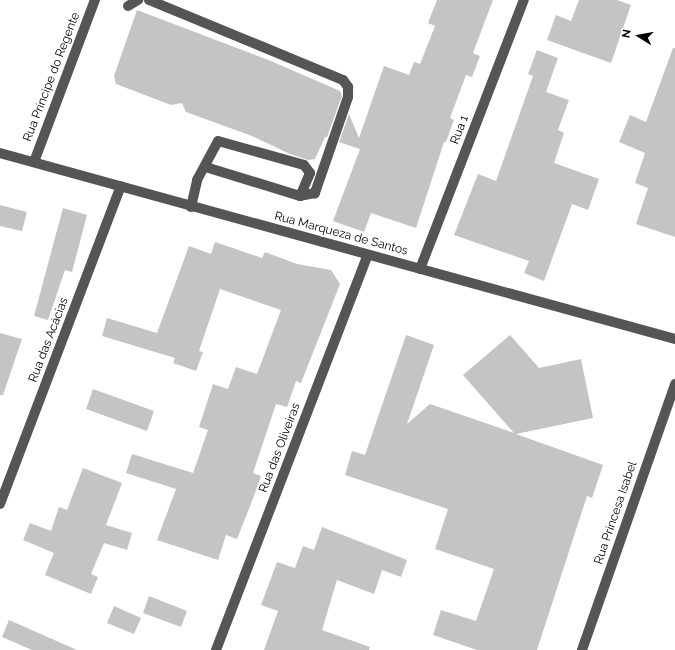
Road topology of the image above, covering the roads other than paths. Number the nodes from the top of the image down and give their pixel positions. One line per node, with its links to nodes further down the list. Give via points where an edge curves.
1 (95, 0): 7 (street, Rua Príncipe do Regente)
2 (138, 0): 5 (street)
3 (149, 0): 8 (street, via 343,80 348,87 348,97)
4 (524, 0): 15 (street, Rua 1)
5 (128, 6)
6 (0, 153): 7 (street, Rua Marqueza de Santos)
7 (34, 162): 11 (street, Rua Marqueza de Santos)
8 (325, 162): 9 (street); 12 (street, via 315,193)
9 (304, 165): 10 (street, via 218,141 213,147); 12 (street, via 310,173)
10 (206, 167): 12 (street); 13 (street, via 197,180)
11 (121, 186): 13 (street, Rua Marqueza de Santos); 18 (street, Rua das Acácias)
12 (300, 196)
13 (191, 207): 14 (street, Rua Marqueza de Santos)
14 (368, 254): 15 (street, Rua Marqueza de Santos); 19 (street, Rua das Oliveiras)
15 (420, 269): 16 (street, Rua Marqueza de Santos)
16 (675, 339)
17 (675, 384): 20 (street, Rua Princesa Isabel)
18 (0, 504)
19 (216, 650)
20 (582, 650)

